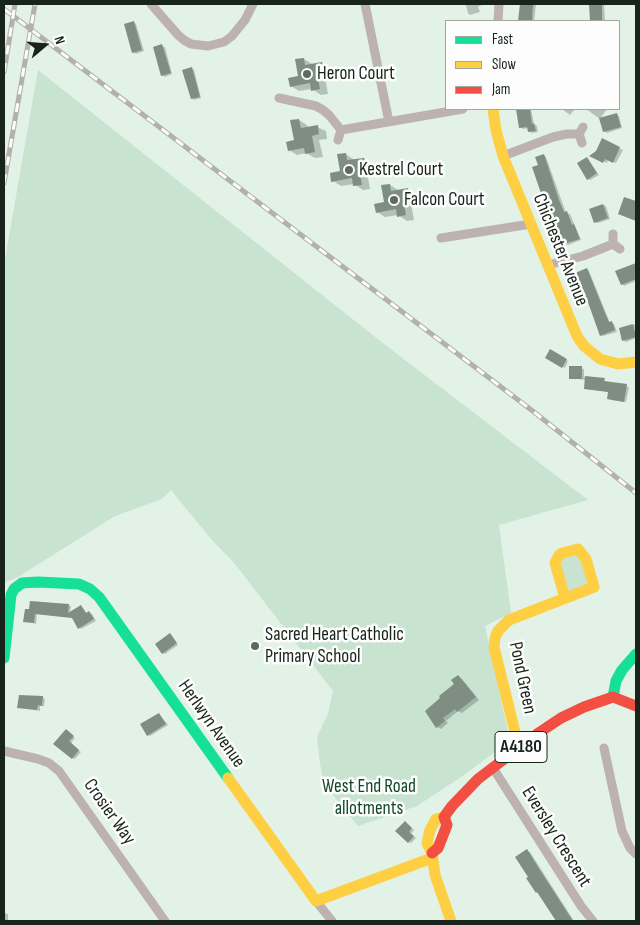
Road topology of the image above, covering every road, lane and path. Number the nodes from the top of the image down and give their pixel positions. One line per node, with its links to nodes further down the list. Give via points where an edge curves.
1 (151, 4): 2 (street, via 178,35 191,44 208,46 232,36)
2 (252, 4)
3 (365, 4): 9 (street)
4 (499, 4): 5 (street)
5 (498, 20)
6 (279, 98): 10 (street, via 316,106 329,114)
7 (457, 110): 9 (street)
8 (493, 110): 13 (street, Chichester Avenue)
9 (389, 122): 10 (street)
10 (341, 130): 12 (street)
11 (581, 135): 13 (street, via 553,137)
12 (338, 140)
13 (503, 156): 14 (street, Chichester Avenue)
14 (532, 224): 15 (street); 17 (street, Chichester Avenue)
15 (441, 238)
16 (616, 242): 17 (street, via 583,256)
17 (548, 265): 18 (street, Chichester Avenue, via 584,346 609,362)
18 (636, 362)
19 (565, 598): 24 (street, Pond Green, via 509,620 495,638 494,647)
20 (636, 654): 22 (street, via 616,680)
21 (4, 658): 30 (street, Herlwyn Avenue, via 14,589 22,583 38,582 79,584 90,588)
22 (613, 697): 23 (street); 24 (street, A4180, via 561,718)
23 (636, 706)
24 (519, 748): 27 (street, A4180)
25 (604, 748): 28 (street, via 622,831)
26 (4, 751): 31 (street, Crosier Way, via 38,759 59,771)
27 (493, 768): 29 (street, A4180, via 464,793 444,817 447,825); 34 (street, Eversley Crescent)
28 (636, 854)
29 (432, 855): 30 (street); 33 (street, via 435,875)
30 (316, 901): 32 (street)
31 (165, 921)
32 (332, 921)
33 (451, 921)
34 (593, 921)

